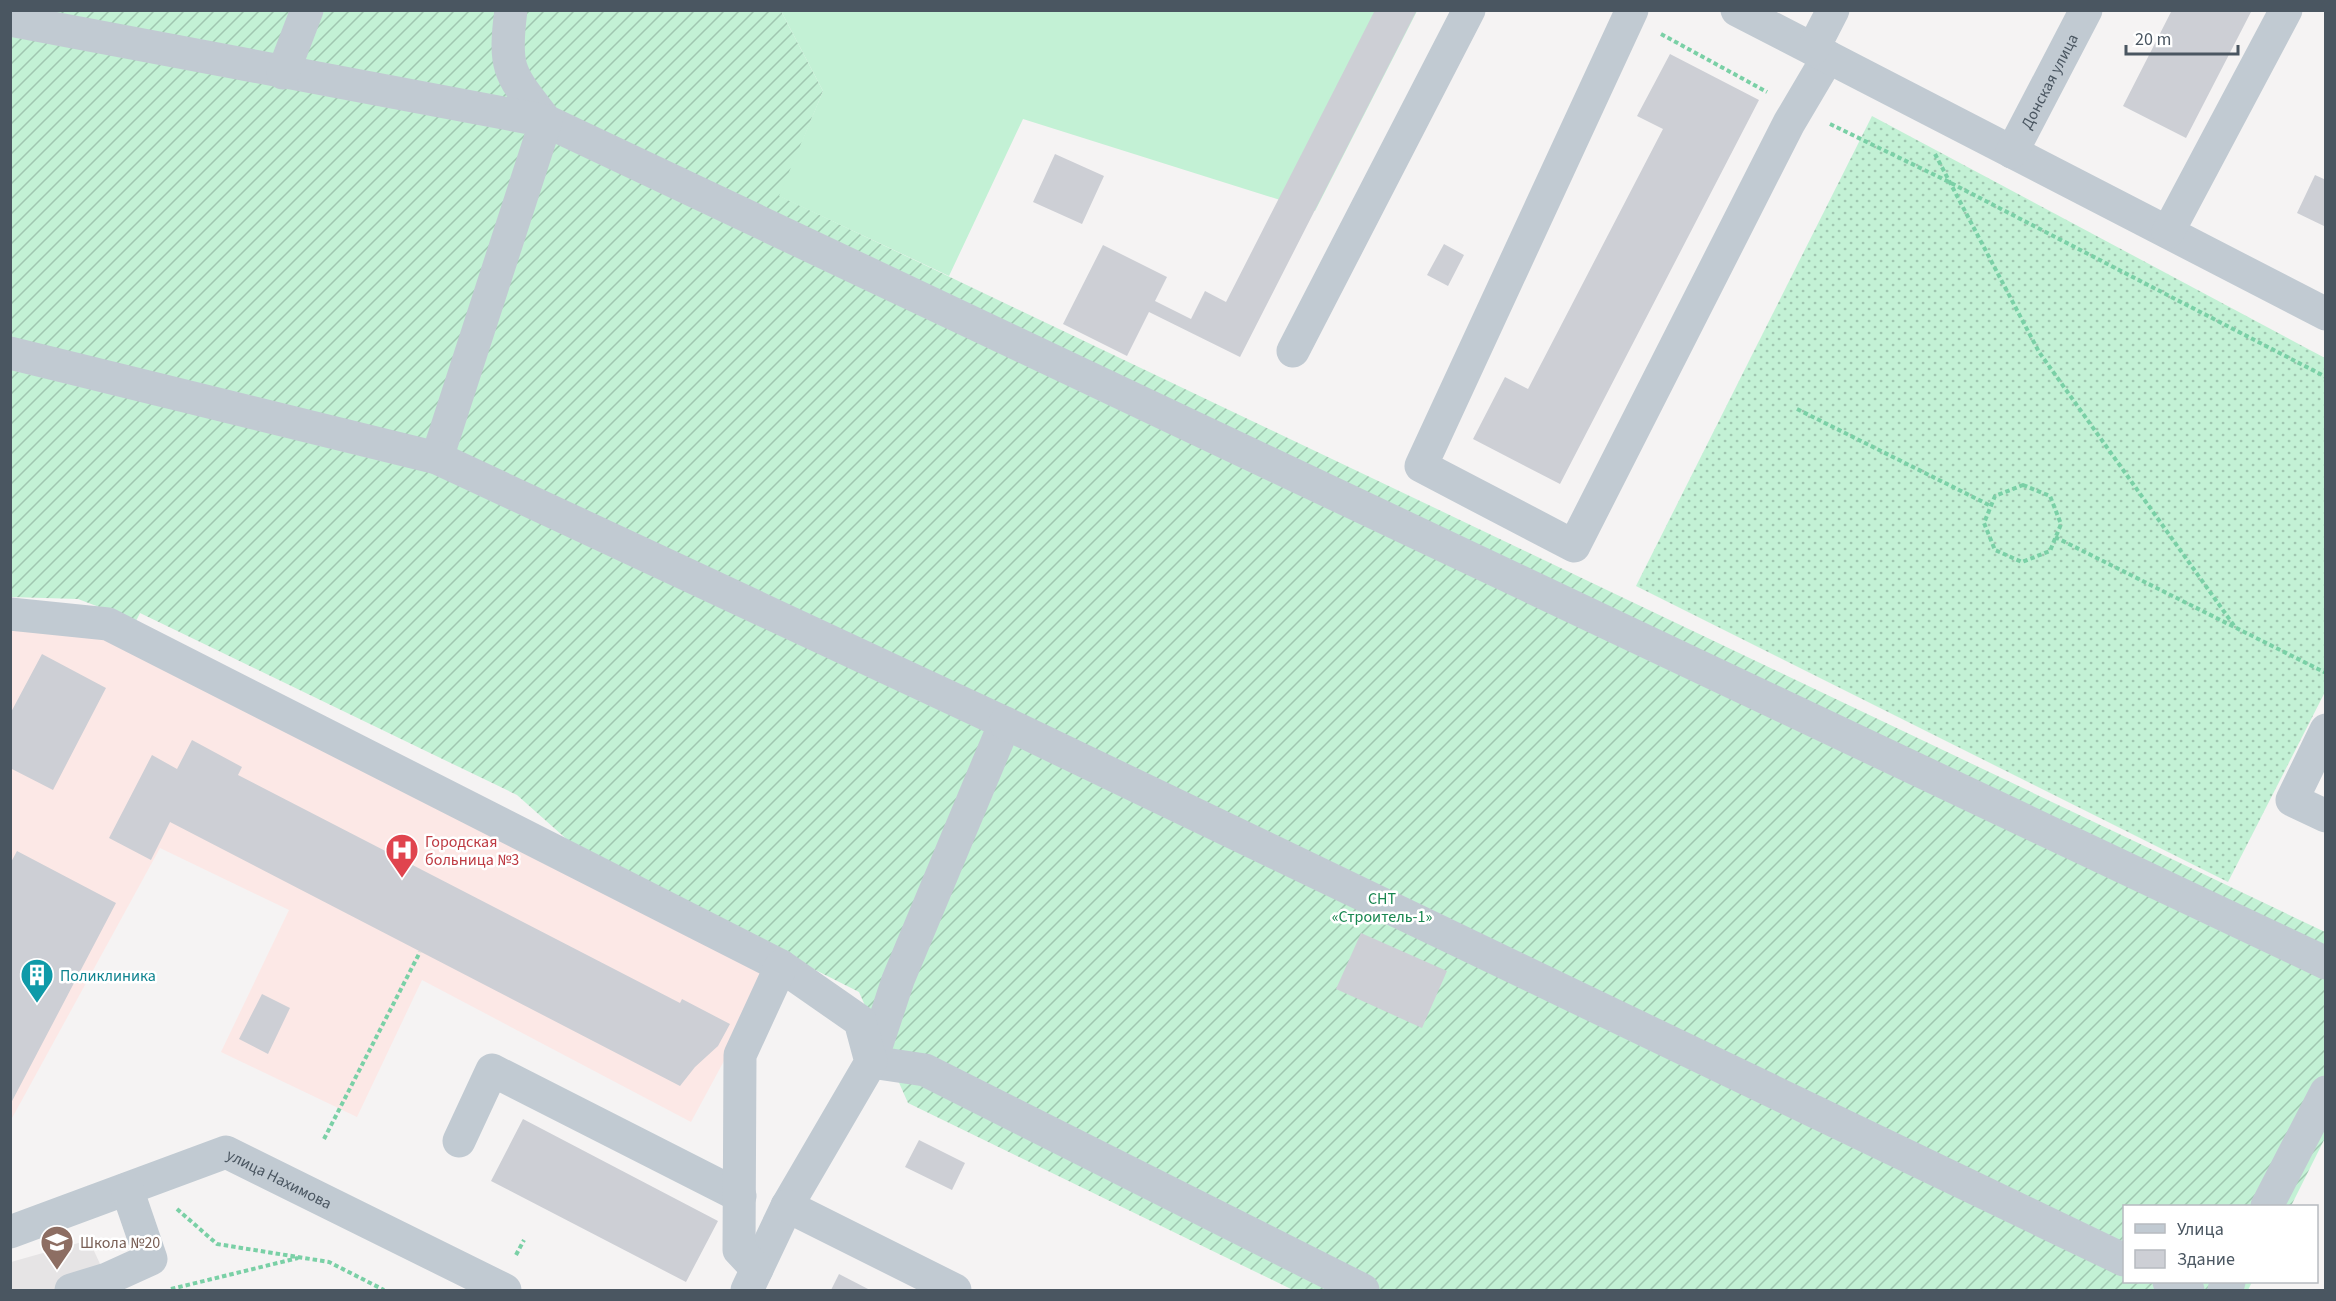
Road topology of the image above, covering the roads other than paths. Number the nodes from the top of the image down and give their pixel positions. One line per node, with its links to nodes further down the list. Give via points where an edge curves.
1 (307, 10): 11 (street)
2 (511, 10): 12 (street, via 506,48 513,78)
3 (1469, 10): 16 (street)
4 (1737, 10): 10 (street)
5 (1833, 10): 10 (street)
6 (2086, 10): 13 (street, Донская улица)
7 (2286, 10): 14 (street)
8 (1630, 14): 10 (street, via 1421,466 1574,546 1797,108)
9 (10, 20): 11 (street)
10 (1820, 53): 13 (street)
11 (283, 73): 12 (street)
12 (546, 121): 18 (street); 23 (street)
13 (2012, 152): 14 (street)
14 (2168, 232): 15 (street)
15 (2325, 314)
16 (1293, 351)
17 (10, 353): 18 (street)
18 (437, 458): 20 (street)
19 (10, 614): 24 (street, via 108,624)
20 (1005, 723): 25 (street, via 898,981); 33 (street)
21 (2325, 730): 22 (street, via 2292,800)
22 (2325, 816)
23 (2325, 963)
24 (781, 966): 25 (street, via 860,1021); 28 (street, via 740,1055)
25 (871, 1062): 31 (street); 39 (street, via 925,1070)
26 (2325, 1092): 30 (street)
27 (459, 1141): 28 (street, via 492,1070)
28 (740, 1196): 34 (street, via 739,1250)
29 (131, 1204): 32 (street, улица Нахимова); 36 (street, via 151,1259); 37 (street, улица Нахимова, via 226,1152)
30 (2268, 1205)
31 (787, 1206): 34 (street); 38 (street)
32 (10, 1232)
33 (2123, 1260)
34 (752, 1280)
35 (2173, 1283): 40 (street)
36 (71, 1290)
37 (505, 1290)
38 (955, 1290)
39 (1363, 1290)
40 (2187, 1290)

